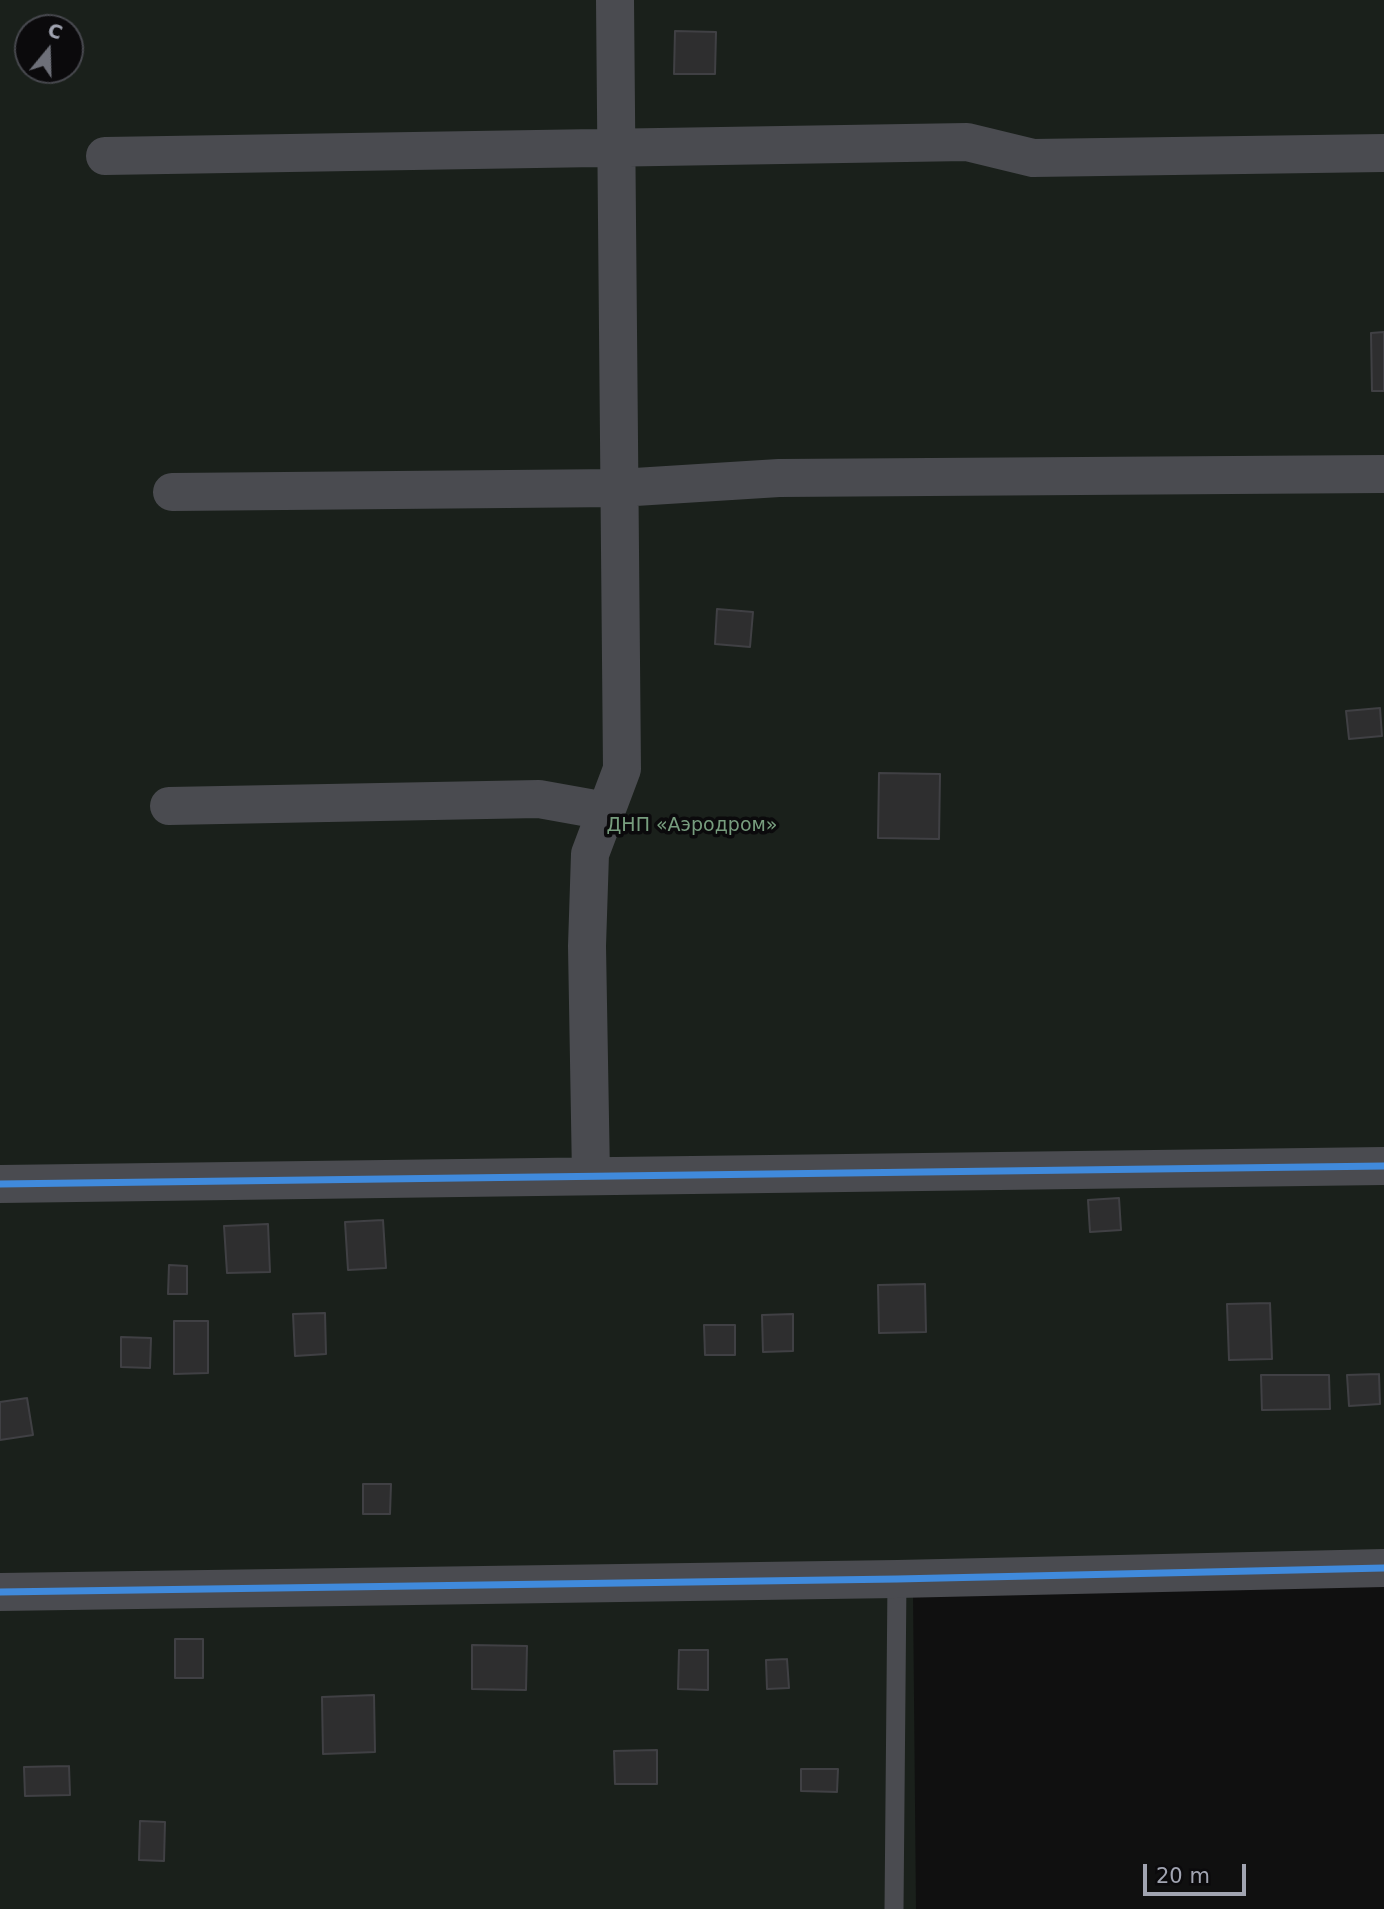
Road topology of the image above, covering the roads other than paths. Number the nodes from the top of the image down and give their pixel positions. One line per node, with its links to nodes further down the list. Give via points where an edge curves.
1 (615, 0): 2 (street)
2 (617, 146): 3 (street, via 967,142 1033,158); 4 (street); 6 (street)
3 (1384, 153)
4 (105, 156)
5 (1384, 474): 6 (street, via 779,478)
6 (620, 488): 7 (street); 9 (street, via 622,769)
7 (172, 492)
8 (169, 806): 9 (street, via 539,799)
9 (606, 811): 11 (street, via 590,854)
10 (1384, 1166): 11 (street)
11 (591, 1176): 12 (street)
12 (0, 1184)
13 (1384, 1568): 14 (street)
14 (897, 1579): 15 (street); 16 (lane)
15 (0, 1592)
16 (894, 1909)

